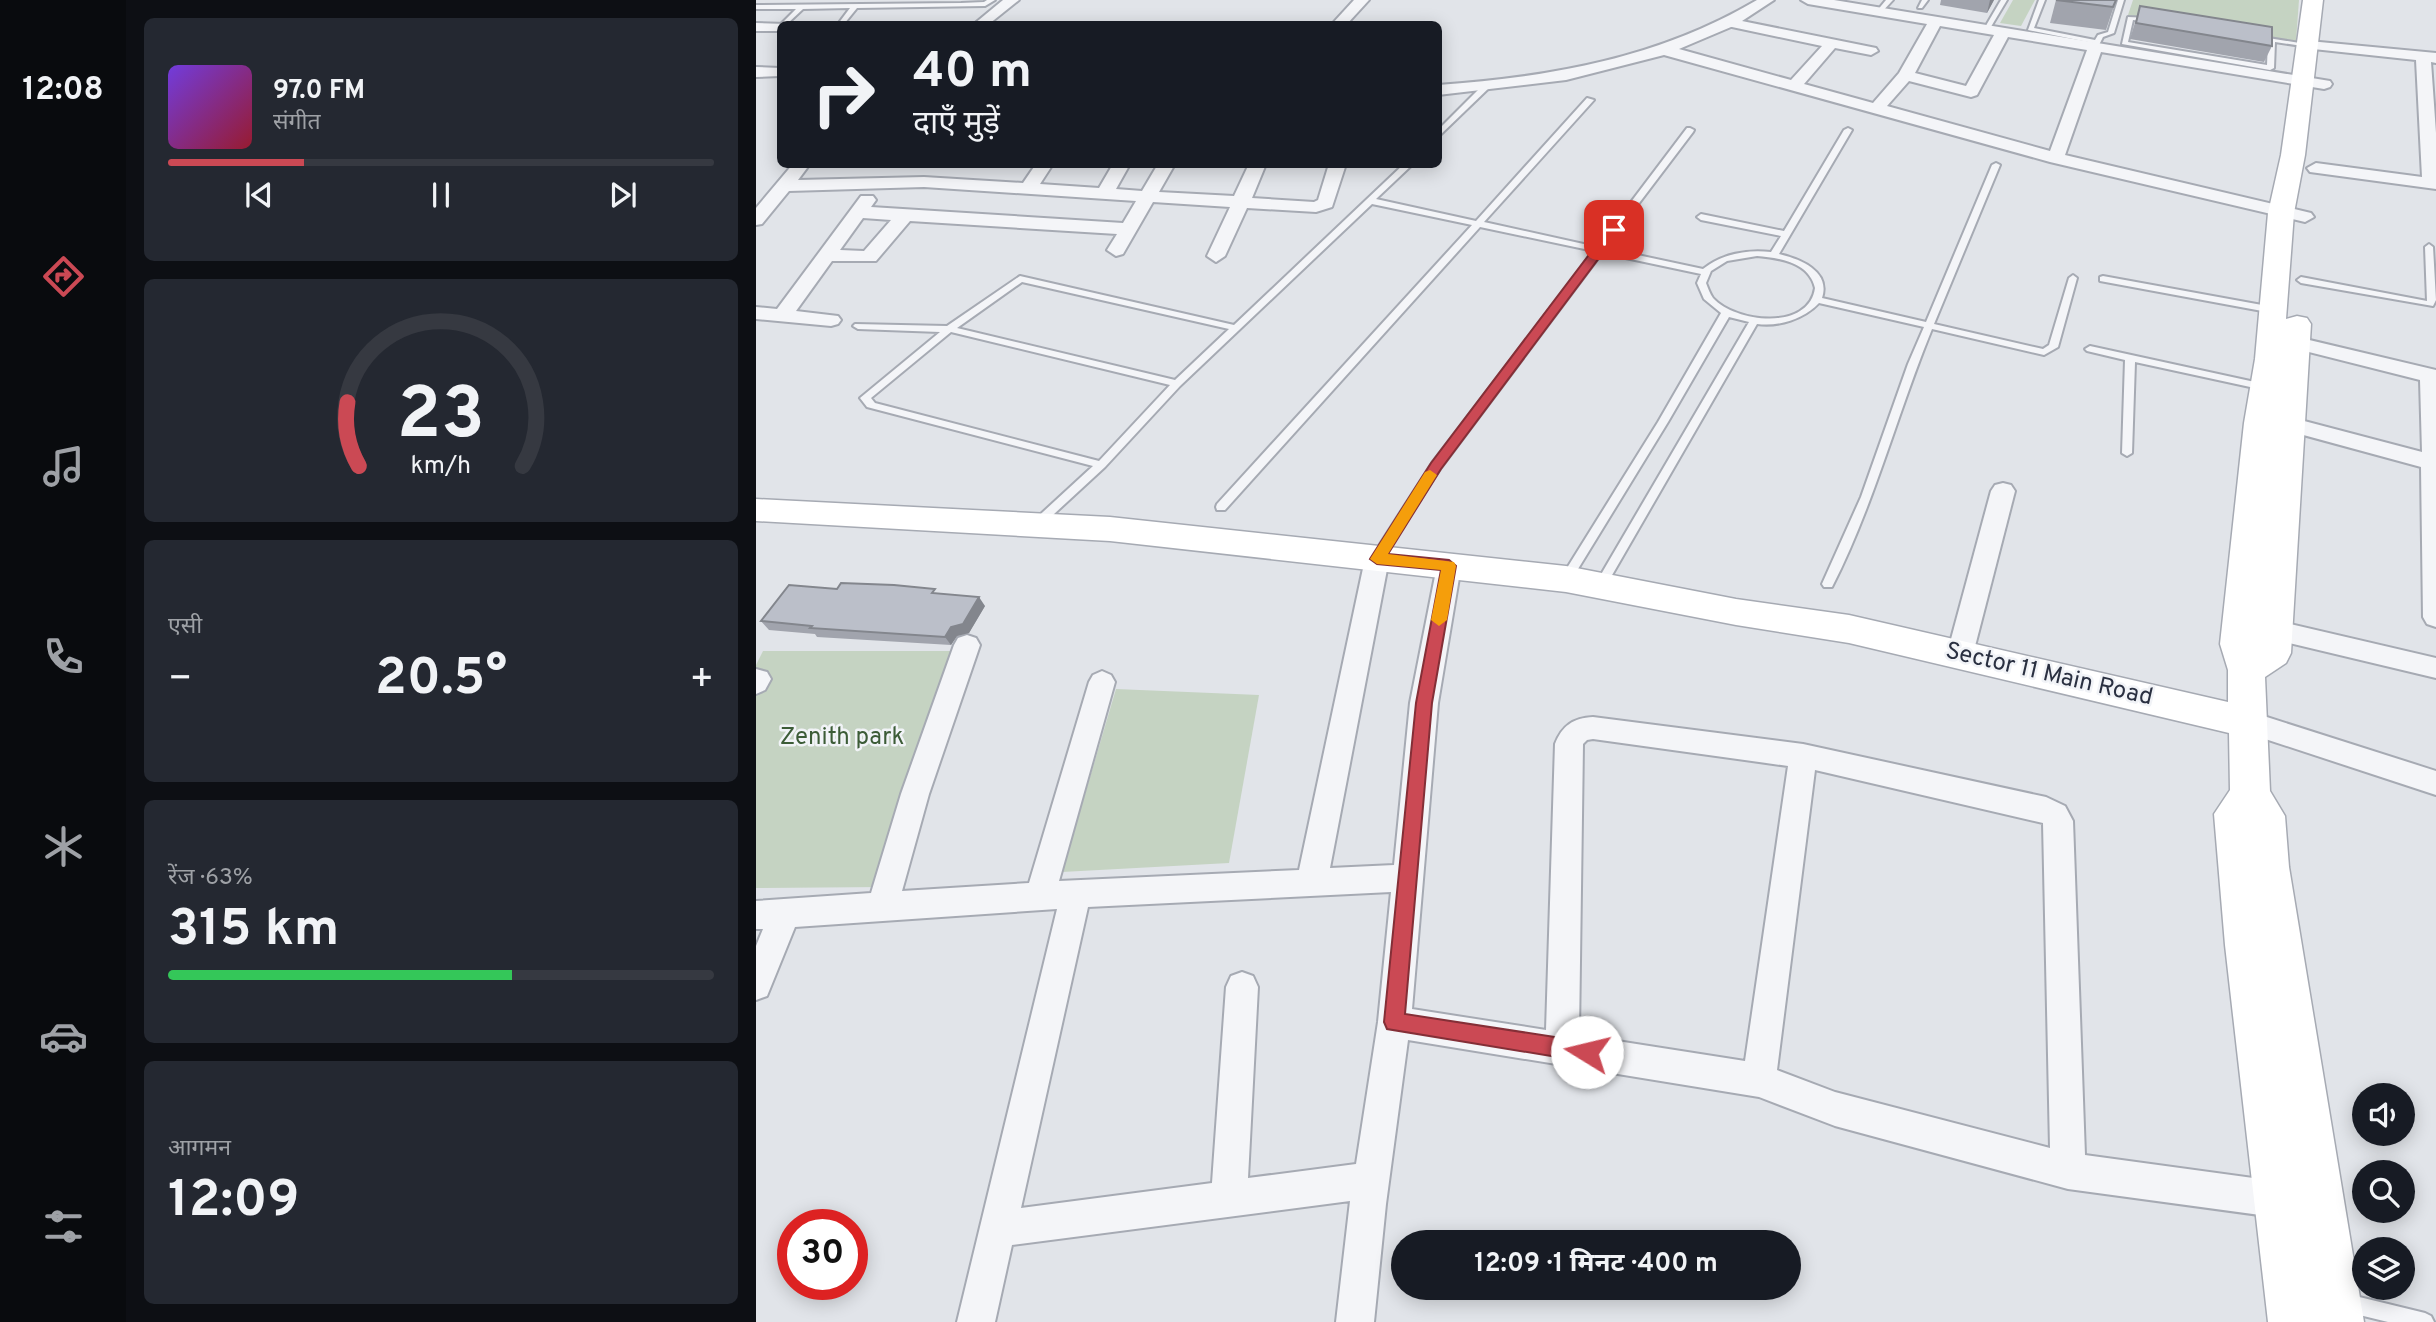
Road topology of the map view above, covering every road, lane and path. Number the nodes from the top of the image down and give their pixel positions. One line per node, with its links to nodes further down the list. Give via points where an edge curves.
1 (992, 0): 12 (lane, via 969,5)
2 (1012, 0): 17 (street)
3 (1362, 0): 18 (street)
4 (1767, 0): 21 (street)
5 (1808, 0): 11 (street)
6 (2004, 0): 24 (lane)
7 (2042, 0): 28 (lane, via 2030,29)
8 (2122, 0): 28 (lane, via 2111,33 2100,36)
9 (2313, 0): 29 (street)
10 (2331, 0): 29 (street)
11 (1882, 4): 19 (street)
12 (856, 5): 13 (lane); 16 (lane)
13 (802, 6): 14 (lane); 15 (lane)
14 (756, 7)
15 (787, 21)
16 (843, 21)
17 (985, 21)
18 (1342, 21)
19 (1936, 22): 24 (street); 35 (street)
20 (2162, 22): 26 (lane, via 2130,18 2123,42 2270,68)
21 (1732, 23): 27 (street); 30 (street)
22 (777, 26): 23 (street)
23 (756, 27)
24 (1995, 31): 28 (street); 35 (street, via 1971,92)
25 (2244, 35): 26 (lane)
26 (2272, 39): 29 (lane)
27 (1832, 43): 31 (street); 38 (street)
28 (2096, 44): 36 (street); 46 (street)
29 (2319, 47): 32 (street); 36 (street)
30 (1664, 50): 37 (street, via 1551,78); 38 (street)
31 (1871, 51)
32 (2429, 58): 45 (street)
33 (756, 72): 34 (street)
34 (777, 72)
35 (1906, 75): 41 (street)
36 (2313, 82): 57 (street); 71 (street, via 2293,155)
37 (1487, 86): 39 (street); 44 (lane)
38 (1794, 86): 41 (street)
39 (1442, 90)
40 (1590, 100): 74 (lane)
41 (1877, 108): 46 (street)
42 (1690, 130): 79 (lane)
43 (1848, 130): 76 (lane)
44 (1442, 131)
45 (2432, 132): 61 (street)
46 (2056, 158): 71 (street)
47 (1996, 165): 94 (lane)
48 (799, 168): 62 (street)
49 (888, 168): 59 (street)
50 (934, 168): 60 (street)
51 (1042, 168): 64 (street)
52 (1120, 168): 65 (street)
53 (1165, 168): 66 (street)
54 (1256, 168): 68 (street)
55 (1337, 168): 68 (street, via 1322,206)
56 (1405, 168): 67 (lane)
57 (2316, 168): 61 (street); 71 (street)
58 (992, 172): 63 (street)
59 (879, 182): 60 (street); 62 (street); 69 (street)
60 (924, 182): 63 (street)
61 (2434, 184)
62 (784, 186): 73 (street)
63 (980, 186): 64 (street)
64 (1028, 188): 65 (street)
65 (1104, 194): 66 (street)
66 (1149, 197): 68 (street); 75 (street)
67 (1372, 201): 74 (lane); 95 (lane)
68 (1240, 203): 82 (street)
69 (857, 212): 70 (street); 80 (street)
70 (905, 215): 75 (street); 80 (street, via 869,257)
71 (2293, 215): 86 (street); 96 (street)
72 (1701, 216): 76 (lane)
73 (756, 220)
74 (1480, 223): 79 (lane); 108 (lane)
75 (1130, 229): 78 (street)
76 (1786, 234): 81 (lane)
77 (2429, 247): 86 (lane, via 2430,304)
78 (1116, 250)
79 (1599, 250): 83 (lane); 111 (lane, via 1436,466)
80 (825, 255): 90 (street)
81 (1774, 255): 83 (lane, via 1725,258); 87 (lane, via 1812,272 1820,290)
82 (1216, 256)
83 (1704, 272): 89 (lane, via 1703,294)
84 (2073, 278): 94 (lane, via 2050,350)
85 (2103, 279): 96 (lane)
86 (2301, 281): 96 (street)
87 (1818, 300): 92 (lane, via 1786,319); 94 (lane)
88 (756, 313): 90 (street)
89 (1726, 313): 92 (lane); 113 (lane)
90 (782, 316): 91 (street)
91 (831, 320)
92 (1754, 321): 115 (lane)
93 (858, 326): 97 (lane)
94 (1930, 326): 114 (lane)
95 (1237, 328): 97 (lane, via 1020,279); 101 (lane)
96 (2280, 329): 100 (street); 102 (street); 103 (street)
97 (949, 330): 101 (lane); 106 (lane, via 867,394 866,403)
98 (2090, 349): 99 (lane)
99 (2130, 359): 102 (lane); 104 (lane)
100 (2434, 376): 105 (street)
101 (1177, 384): 106 (lane)
102 (2264, 387): 121 (street, via 2238,644)
103 (2289, 424): 105 (street); 117 (street)
104 (2127, 453)
105 (2432, 460): 116 (street)
106 (1101, 465): 110 (lane)
107 (2003, 491): 119 (street)
108 (1221, 507)
109 (756, 510): 110 (street, Sector 11 Main Road)
110 (1037, 523): 111 (street, Sector 11 Main Road)
111 (1377, 559): 112 (street, Sector 11 Main Road); 127 (street)
112 (1449, 566): 113 (street, Sector 11 Main Road); 126 (street, via 1424,703)
113 (1566, 579): 115 (street, Sector 11 Main Road)
114 (1828, 584)
115 (1600, 586): 119 (street, Sector 11 Main Road, via 1849,629)
116 (2436, 617)
117 (2273, 629): 120 (street); 121 (street, via 2273,653)
118 (967, 645): 130 (street, via 915,794)
119 (1959, 654): 123 (street, Sector 11 Main Road)
120 (2436, 668)
121 (2246, 670): 123 (street)
122 (1102, 682): 129 (street)
123 (2248, 722): 125 (street); 140 (street, via 2250,795 2264,816)
124 (1803, 756): 135 (street, via 1593,728 1573,734 1569,744); 136 (street); 137 (street, via 2046,809 2055,815)
125 (2436, 783)
126 (1407, 878): 127 (street); 134 (street)
127 (1312, 882): 128 (street)
128 (1076, 894): 129 (street); 141 (street)
129 (1040, 896): 130 (street)
130 (883, 907): 131 (street)
131 (770, 914): 132 (street)
132 (756, 985)
133 (1242, 987): 139 (street)
134 (1394, 1022): 135 (street); 138 (street)
135 (1562, 1048): 136 (street)
136 (1759, 1080): 137 (street, via 1835,1110)
137 (2068, 1171): 140 (street)
138 (1372, 1180): 139 (street); 144 (street)
139 (1229, 1198): 141 (street)
140 (2299, 1203): 142 (street)
141 (998, 1229): 143 (street)
142 (2322, 1315): 145 (lane)
143 (976, 1322)
144 (1355, 1322)
145 (2426, 1322)

